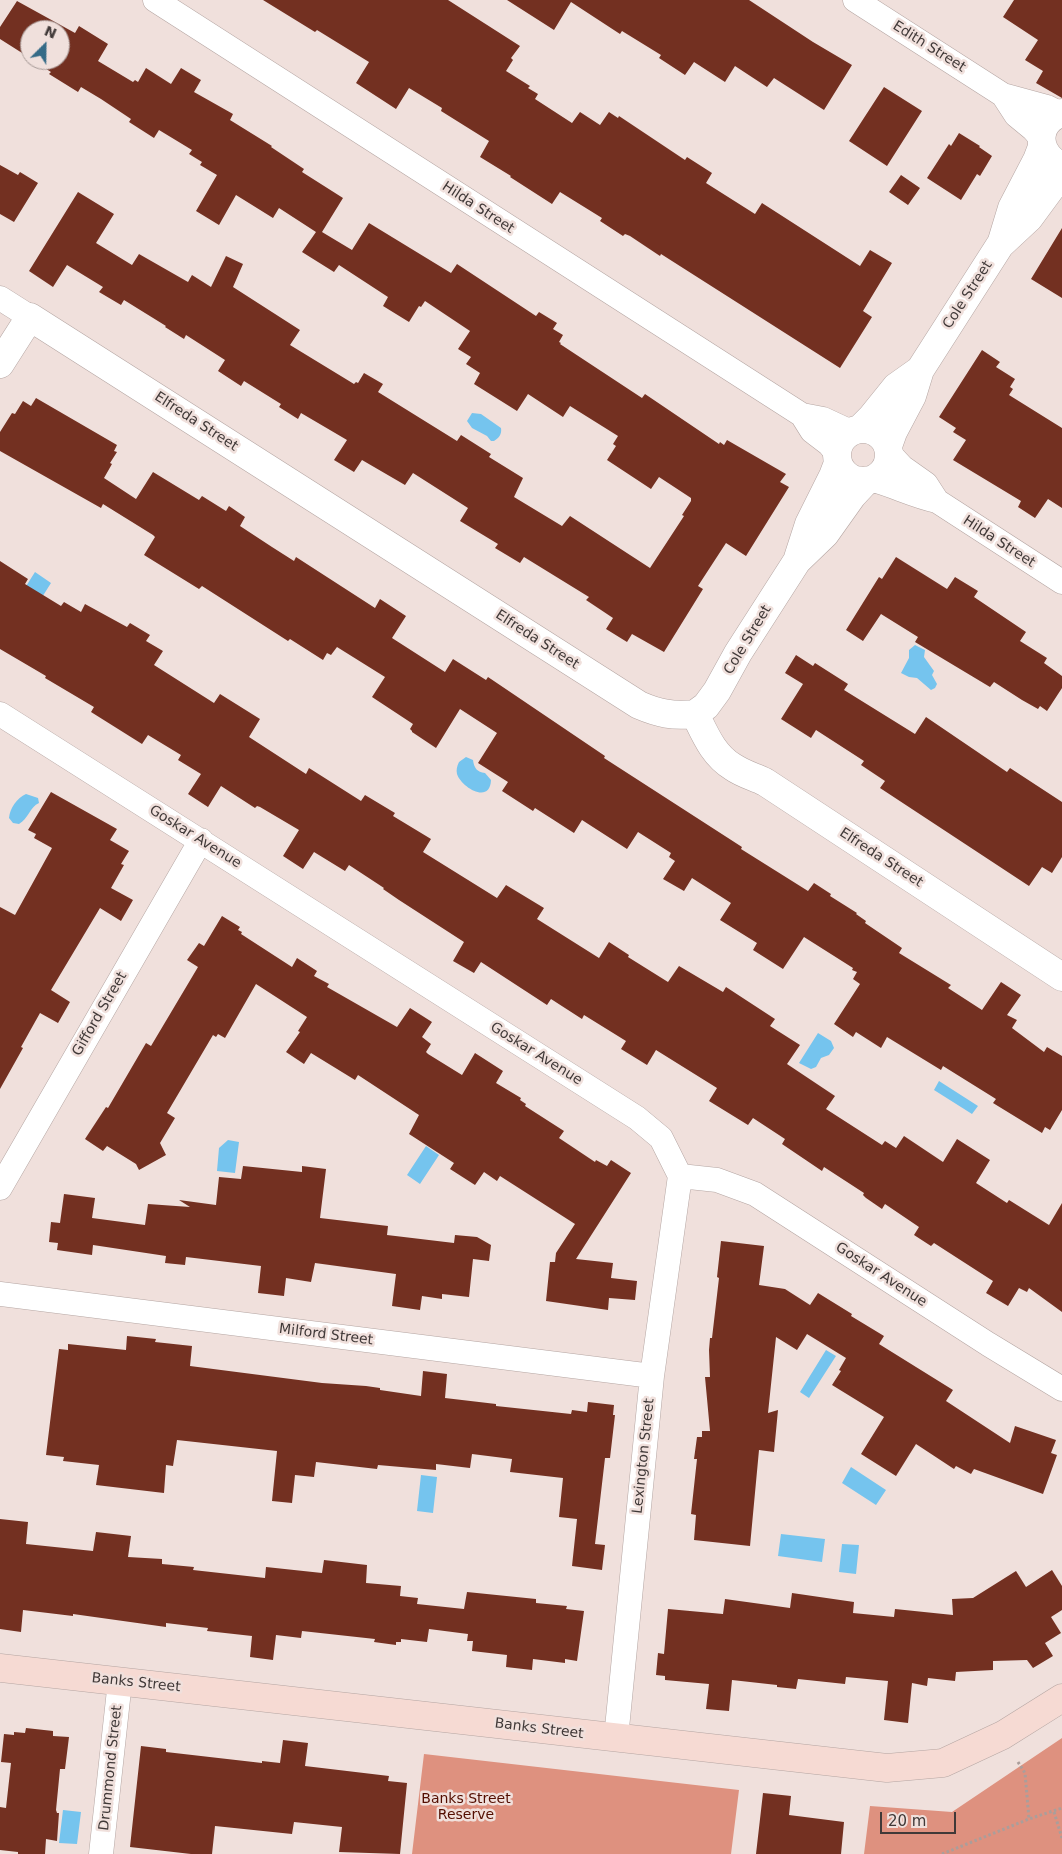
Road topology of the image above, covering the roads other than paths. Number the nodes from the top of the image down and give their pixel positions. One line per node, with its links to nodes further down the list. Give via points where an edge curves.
1 (155, 0): 13 (street, Hilda Street, via 802,415 812,431 829,444)
2 (854, 0): 3 (street, Edith Street)
3 (1003, 95): 4 (street, Edith Street); 5 (street, Edith Street)
4 (1061, 113): 5 (street, Cole Street, via 1042,129)
5 (1041, 142): 6 (street, via 1046,155); 8 (street, Cole Street, via 1037,160 1012,208)
6 (1062, 165)
7 (1062, 173): 8 (street, Cole Street, via 1029,218)
8 (1000, 245): 12 (street, Cole Street)
9 (0, 298): 10 (street, Elfreda Street)
10 (30, 317): 11 (street); 20 (street, Elfreda Street, via 639,705 660,714)
11 (0, 364)
12 (920, 370): 13 (street, Cole Street, via 896,387); 14 (street, Cole Street, via 912,396 893,432)
13 (846, 445): 14 (street, via 877,433); 15 (street, via 842,472 849,478); 17 (street, Cole Street, via 809,524)
14 (889, 450): 15 (street, via 885,470); 16 (street, Hilda Street, via 902,467 926,484)
15 (869, 481): 16 (street, Hilda Street, via 890,484); 17 (street, Cole Street, via 852,496 825,534)
16 (937, 501): 18 (street, Hilda Street)
17 (797, 561): 20 (street, Cole Street, via 738,653 718,691)
18 (1062, 582)
19 (0, 714): 21 (street, Goskar Avenue)
20 (695, 714): 22 (street, Elfreda Street, via 714,752 727,764 765,782)
21 (201, 840): 23 (street, Goskar Avenue, via 637,1118 661,1138); 24 (street, Gifford Street)
22 (1062, 977)
23 (680, 1176): 26 (street, Lexington Street); 27 (street, Goskar Avenue, via 717,1180 755,1194)
24 (0, 1188)
25 (0, 1294): 26 (street, Milford Street)
26 (652, 1376): 31 (street, Lexington Street)
27 (1062, 1389)
28 (0, 1668): 29 (main road, Banks Street)
29 (120, 1681): 31 (main road, Banks Street); 32 (street, Drummond Street)
30 (1062, 1698): 31 (main road, Banks Street, via 1003,1735 943,1763 933,1764 887,1768)
31 (616, 1738)
32 (101, 1854)

